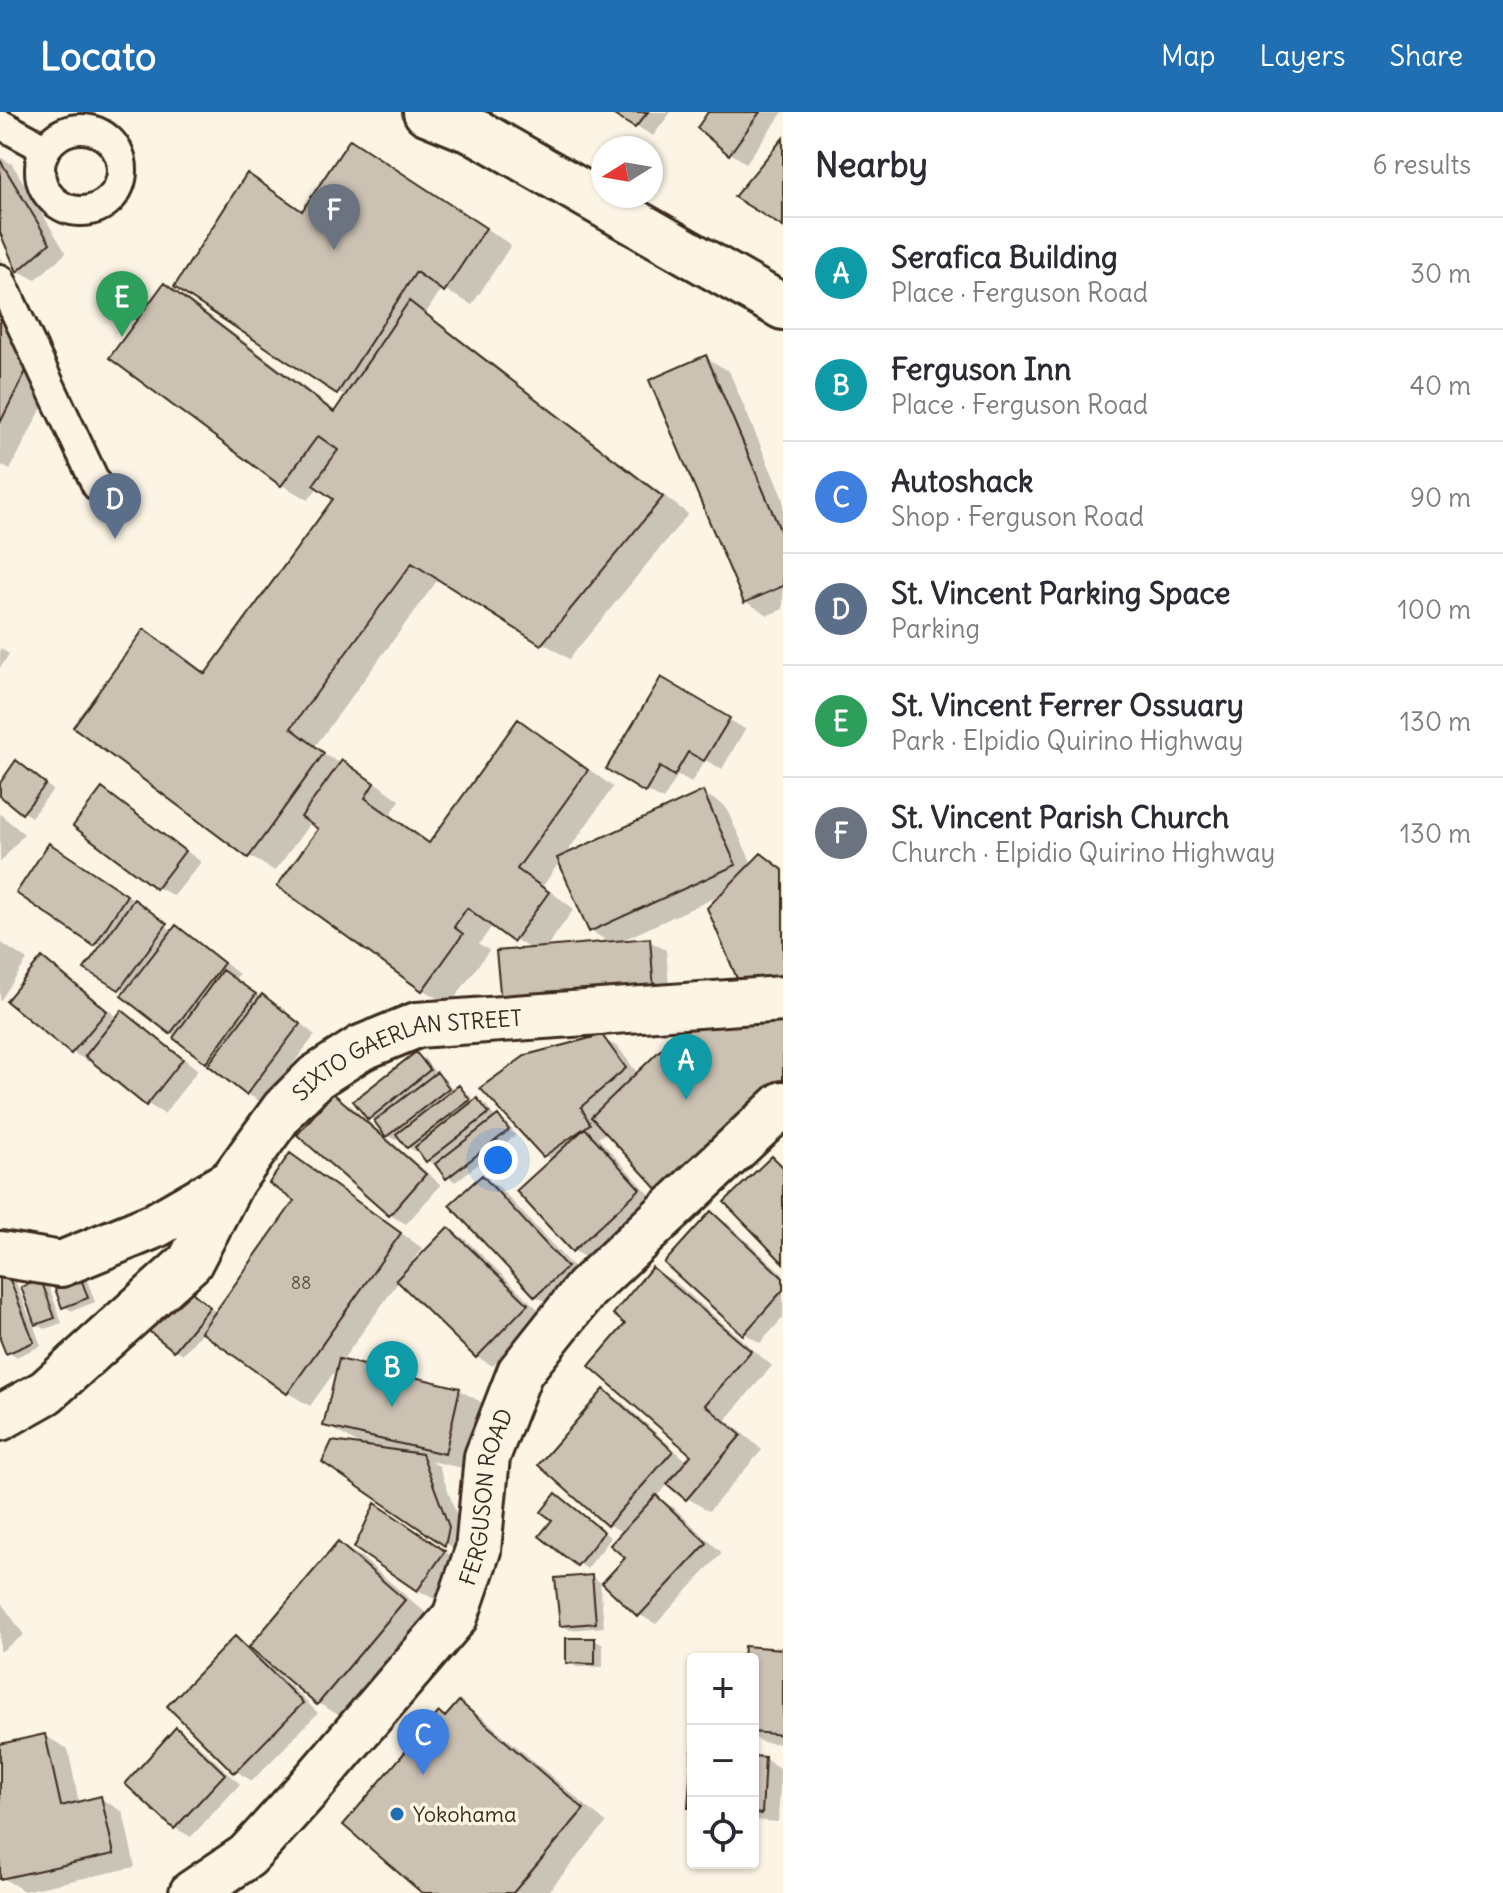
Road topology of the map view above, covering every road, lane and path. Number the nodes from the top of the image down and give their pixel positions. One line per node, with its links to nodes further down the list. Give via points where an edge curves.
1 (426, 112): 5 (main road, via 480,134)
2 (0, 124): 3 (lane)
3 (46, 149)
4 (0, 279): 6 (lane)
5 (783, 307)
6 (97, 486)
7 (783, 999): 9 (main road, SIXTO GAERLAN STREET, via 417,1025 361,1048 316,1077 284,1109)
8 (783, 1104): 12 (main road, FERGUSON ROAD, via 586,1289 520,1372 487,1457 478,1550 455,1617 247,1856)
9 (232, 1181): 10 (main road, SIXTO GAERLAN STREET, via 156,1225 61,1264); 11 (main road, via 190,1262 46,1392)
10 (0, 1254)
11 (0, 1418)
12 (192, 1893)

